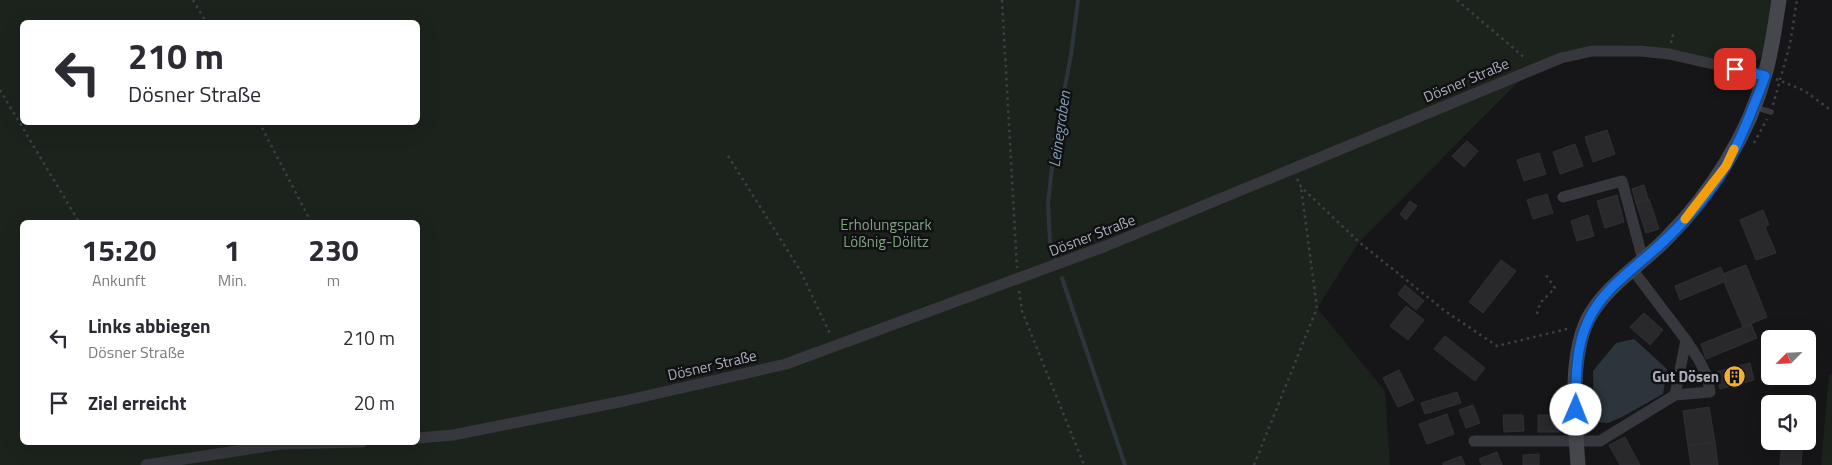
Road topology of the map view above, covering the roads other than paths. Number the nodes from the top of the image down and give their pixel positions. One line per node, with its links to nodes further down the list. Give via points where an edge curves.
1 (1779, 0): 2 (main road)
2 (1765, 76): 3 (main road); 9 (street, Dösner Straße, via 1669,54 1641,51 1592,51 1561,58 1179,217 1018,280 786,364 624,401 453,435)
3 (1754, 107): 4 (lane); 6 (main road, via 1726,166 1685,218)
4 (1771, 112)
5 (1563, 196): 6 (street, via 1622,181)
6 (1637, 265): 7 (street); 11 (main road, via 1598,304 1584,329 1576,379)
7 (1686, 340): 8 (street); 8 (street, via 1707,376 1710,392)
8 (1675, 395): 11 (street, via 1600,441)
9 (420, 438)
10 (1474, 441): 11 (street)
11 (1577, 441): 14 (main road)
12 (275, 445): 13 (street)
13 (146, 465)
14 (1578, 465)

